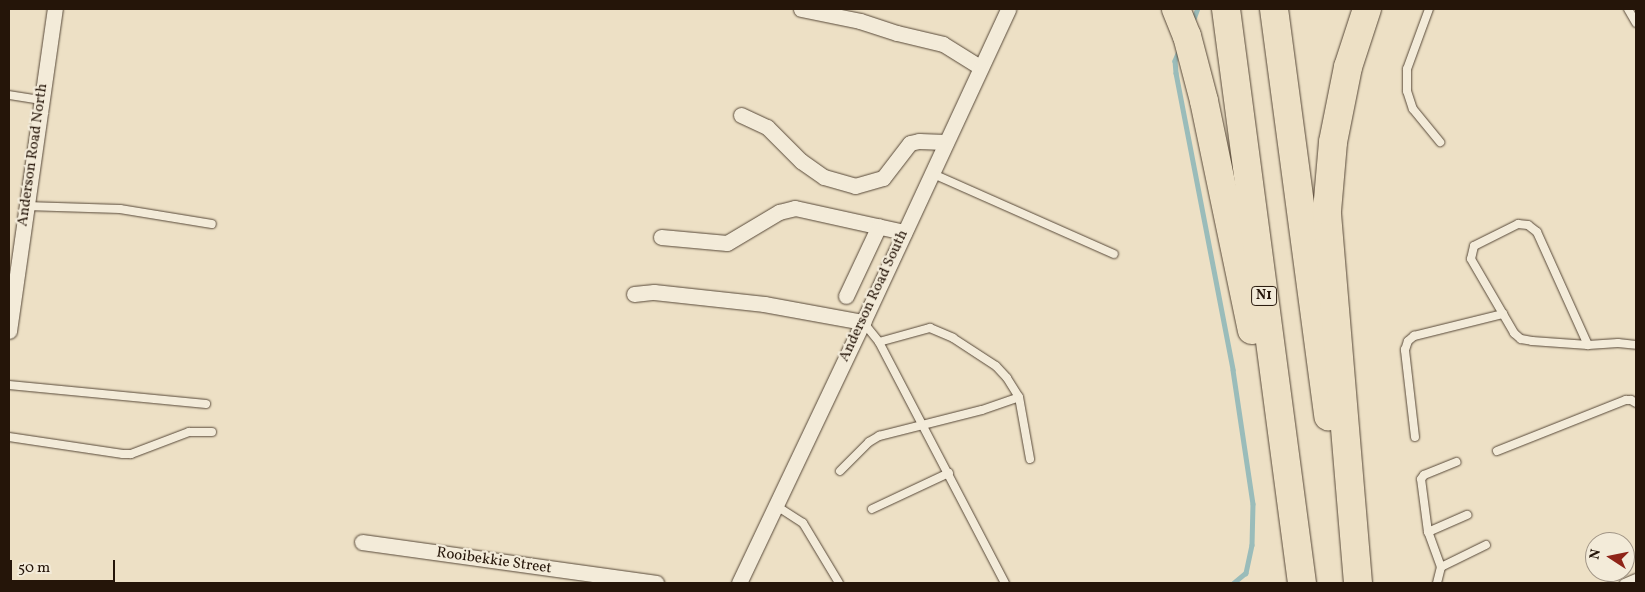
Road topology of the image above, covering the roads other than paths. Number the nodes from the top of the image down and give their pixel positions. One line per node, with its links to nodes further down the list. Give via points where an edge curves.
1 (55, 9): 13 (street, Anderson Road North)
2 (801, 9): 11 (street, via 943,44)
3 (1008, 9): 11 (street, Anderson Road South)
4 (1176, 9): 53 (highway, via 1204,101)
5 (1226, 9): 53 (highway, N1)
6 (1274, 9): 59 (highway)
7 (1367, 9): 60 (highway, via 1342,95 1333,142 1327,211)
8 (1429, 9): 16 (lane, via 1407,69 1407,91 1413,109)
9 (1628, 9): 10 (lane)
10 (1636, 23)
11 (980, 67): 15 (street, Anderson Road South)
12 (9, 95): 13 (lane)
13 (41, 100): 18 (street, Anderson Road North)
14 (741, 116): 15 (street, via 767,127 801,162 824,177 855,186 883,178 910,143)
15 (945, 142): 17 (street, Anderson Road South)
16 (1440, 142)
17 (931, 173): 21 (street, Anderson Road South); 23 (lane)
18 (26, 206): 19 (lane, via 120,209); 24 (street, Anderson Road North)
19 (212, 224)
20 (879, 226): 21 (street); 22 (street, via 795,208 779,212 727,243); 26 (street)
21 (904, 232): 28 (street, Anderson Road South)
22 (661, 237)
23 (1114, 254)
24 (12, 282): 29 (street, Anderson Road North)
25 (634, 294): 28 (street, via 654,292 764,304)
26 (846, 296)
27 (1503, 314): 31 (lane, via 1521,339); 31 (lane, via 1471,259 1472,251 1474,246 1518,224 1528,225 1537,232); 40 (lane, via 1414,336 1408,341 1405,350)
28 (863, 322): 30 (lane); 46 (street, Anderson Road South)
29 (9, 331)
30 (879, 342): 34 (lane, via 926,327 935,329 996,366); 37 (lane)
31 (1588, 345): 32 (lane)
32 (1636, 345)
33 (9, 385): 36 (lane)
34 (1018, 397): 37 (lane, via 975,412); 42 (lane)
35 (1636, 403): 41 (lane, via 1626,400)
36 (206, 404)
37 (922, 423): 44 (lane, via 874,438); 45 (lane)
38 (212, 432): 39 (lane, via 189,432 123,454)
39 (9, 437)
40 (1416, 437)
41 (1497, 451)
42 (1030, 459)
43 (1457, 462): 49 (lane, via 1422,476)
44 (840, 471)
45 (948, 473): 47 (lane); 58 (lane)
46 (775, 505): 56 (street, Anderson Road South); 57 (lane, via 803,523)
47 (872, 509)
48 (1467, 515): 49 (lane)
49 (1428, 532): 52 (lane)
50 (362, 542): 55 (street, Rooibekkie Street)
51 (1486, 545): 52 (lane)
52 (1441, 567): 61 (lane)
53 (1300, 570)
54 (1636, 578): 62 (lane)
55 (656, 583)
56 (739, 583)
57 (839, 583)
58 (1004, 583)
59 (1350, 583)
60 (1358, 583)
61 (1436, 583)
62 (1624, 583)

